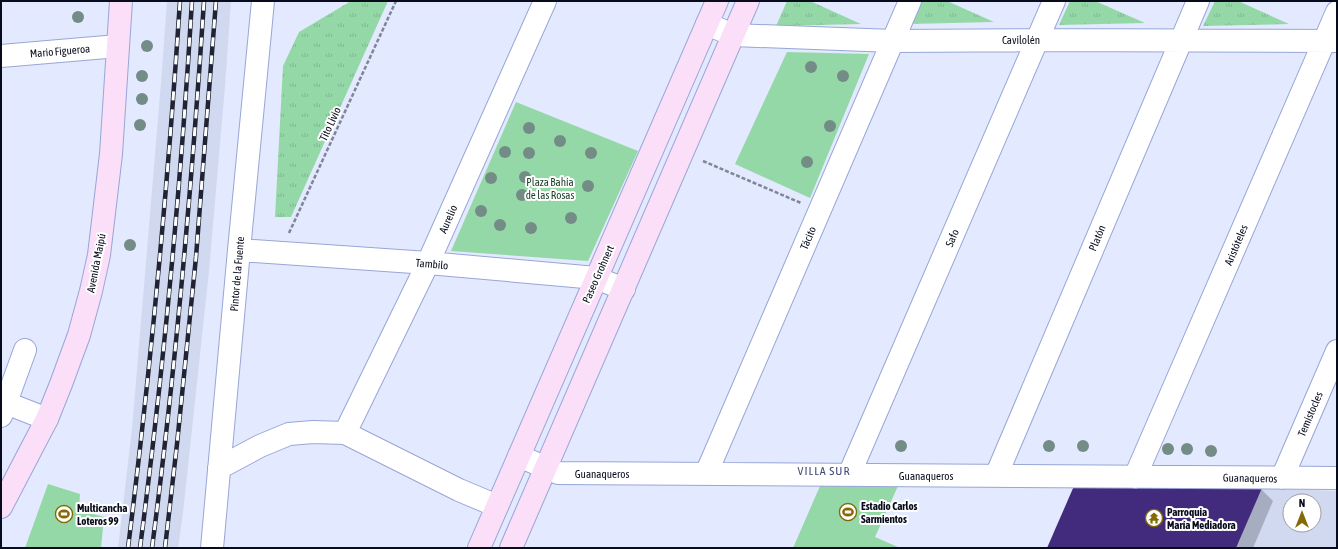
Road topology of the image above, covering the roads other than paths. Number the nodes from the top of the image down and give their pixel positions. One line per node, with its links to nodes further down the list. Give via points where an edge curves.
1 (121, 1): 16 (street, Avenida Maipú)
2 (263, 1): 18 (street, Pintor de la Fuente)
3 (545, 1): 19 (street, Aurelio)
4 (717, 1): 10 (street, Paseo Grohnert)
5 (748, 1): 11 (street)
6 (910, 1): 14 (street, Tácito)
7 (1054, 1): 12 (street, Safo)
8 (1198, 1): 13 (street, Platón)
9 (1337, 12): 15 (street, Aristóteles)
10 (707, 24): 11 (street, Cavilolén); 20 (street, Paseo Grohnert)
11 (733, 35): 14 (street, Cavilolén); 21 (street)
12 (1037, 40): 13 (street, Cavilolén); 14 (street, Cavilolén); 31 (street, Safo)
13 (1181, 40): 15 (street, Cavilolén); 32 (street, Platón)
14 (893, 41): 30 (street, Tácito)
15 (1331, 41): 33 (street, Aristóteles)
16 (118, 46): 17 (street, Mario Figueroa); 25 (street, Avenida Maipú, via 110,154 98,255 79,335)
17 (1, 56)
18 (239, 250): 19 (street, Tambilo); 28 (street, Pintor de la Fuente)
19 (428, 263): 20 (street, Tambilo); 26 (street, Aurelio)
20 (596, 278): 21 (street, Tambilo); 27 (street, Paseo Grohnert)
21 (624, 289): 29 (street)
22 (25, 350): 24 (street)
23 (1337, 351): 34 (street, Temístocles)
24 (4, 409): 25 (street)
25 (47, 419): 37 (street, Avenida Maipú)
26 (345, 433): 28 (street, via 289,434); 36 (street, via 459,490)
27 (519, 456): 29 (street, Guanaqueros); 36 (street, Paseo Grohnert)
28 (219, 468): 38 (street, Pintor de la Fuente)
29 (546, 468): 30 (street, Guanaqueros, via 558,473); 40 (street)
30 (706, 474): 31 (street, Guanaqueros)
31 (849, 475): 32 (street, Guanaqueros)
32 (996, 476): 33 (street, Guanaqueros)
33 (1135, 477): 34 (street, Guanaqueros)
34 (1282, 478): 35 (street, Guanaqueros)
35 (1337, 478)
36 (497, 506): 39 (street, Paseo Grohnert)
37 (1, 507)
38 (212, 548)
39 (479, 548)
40 (511, 548)

